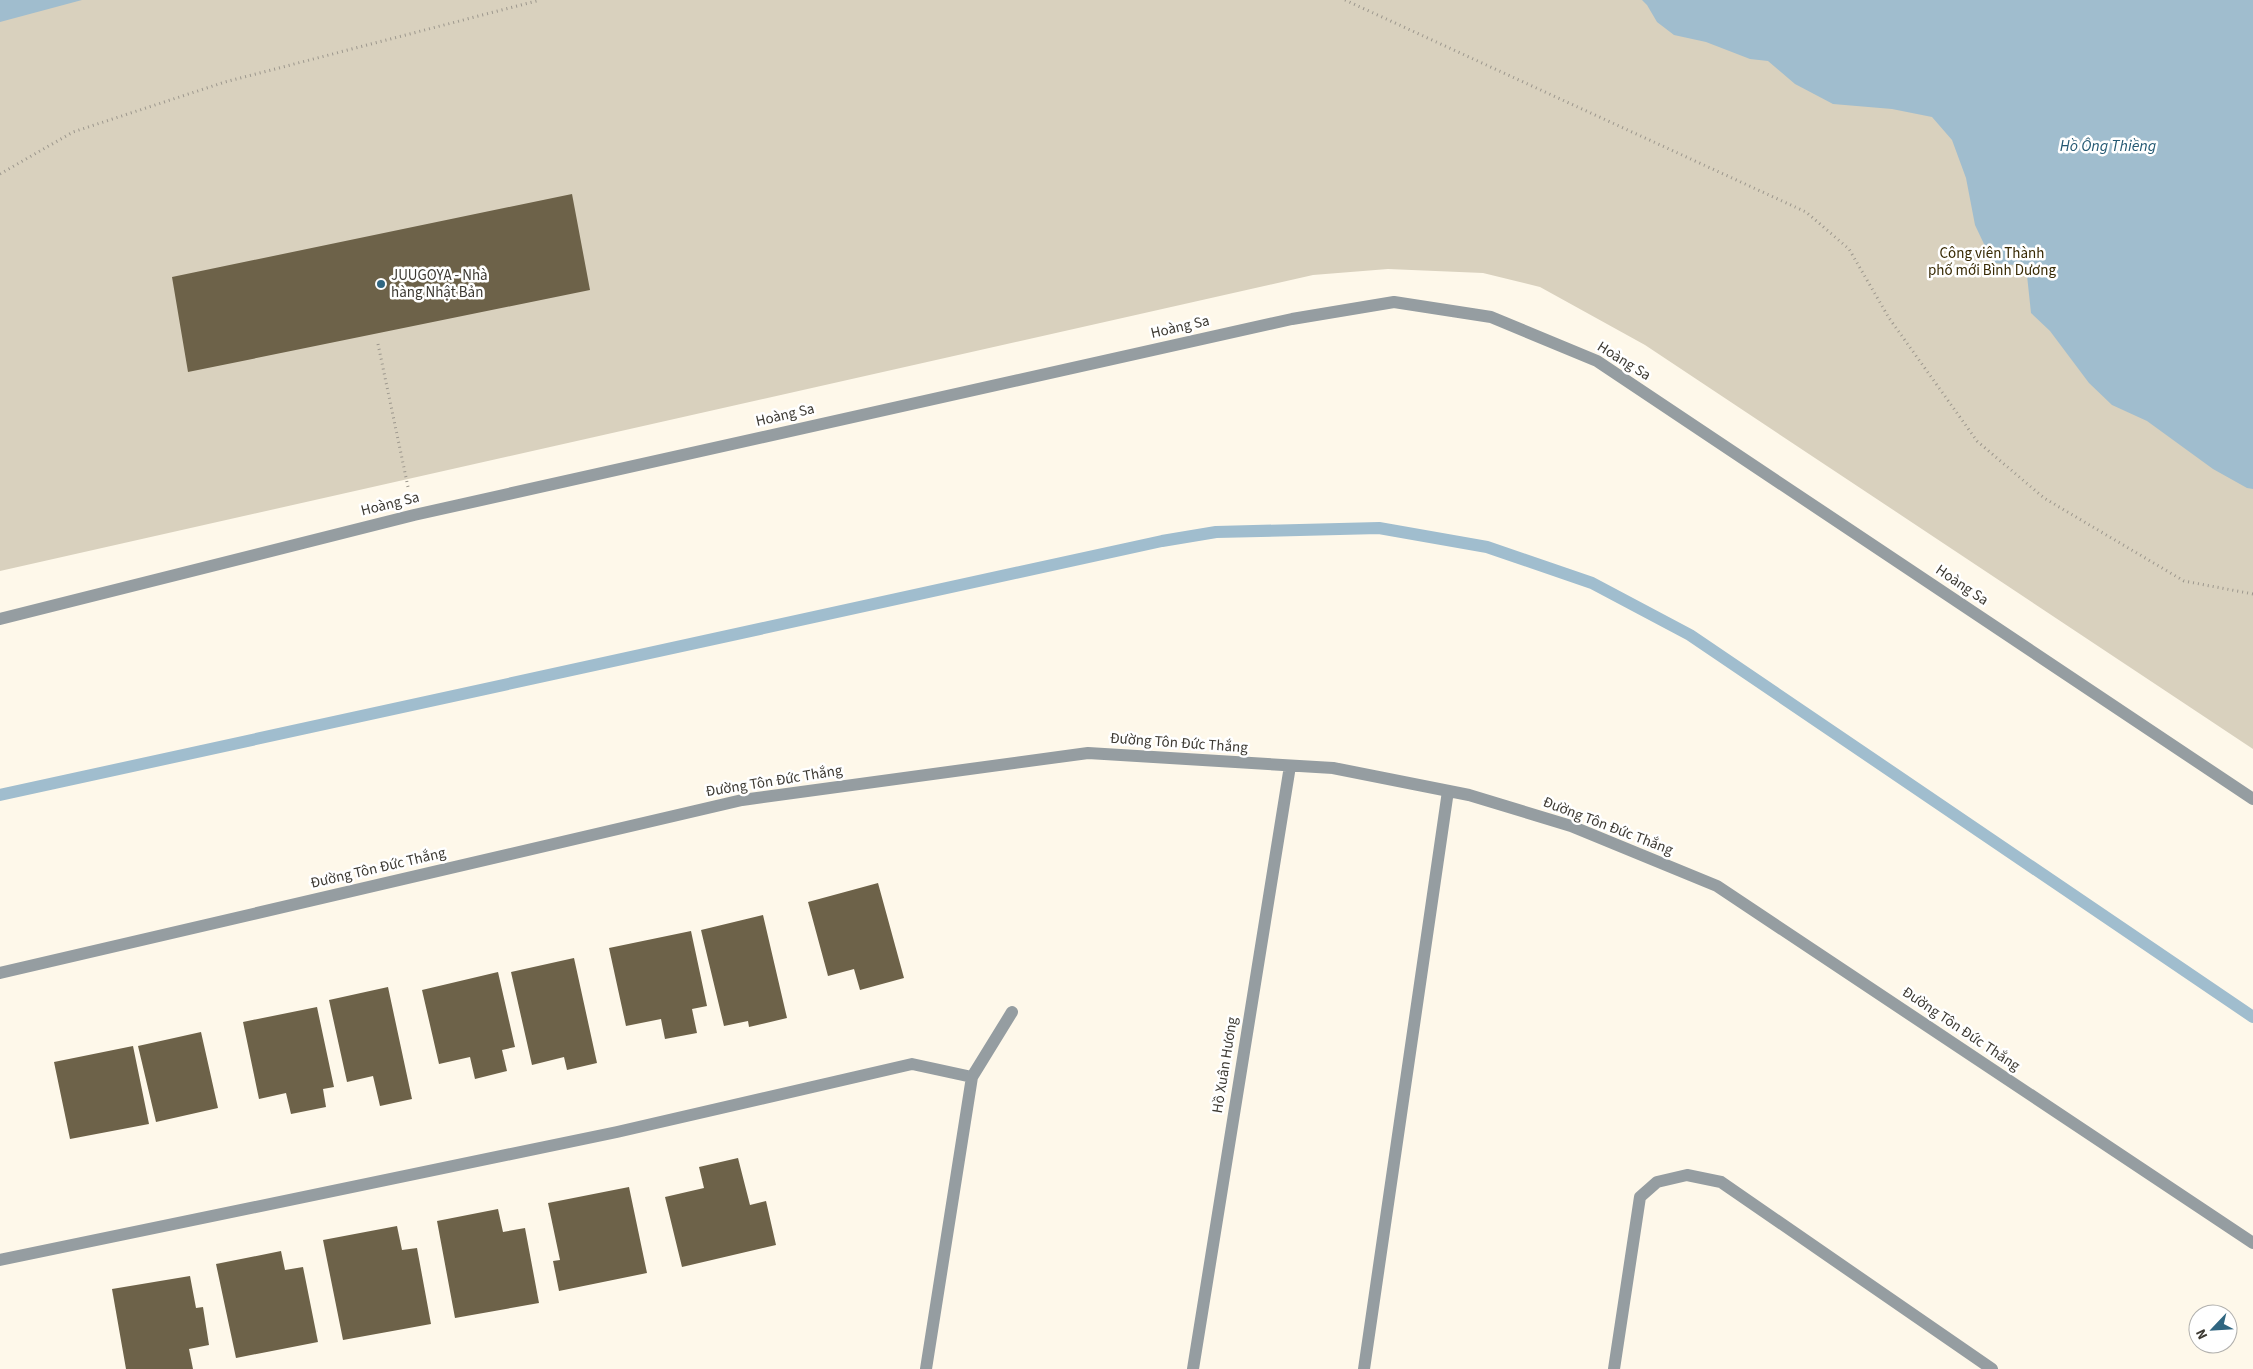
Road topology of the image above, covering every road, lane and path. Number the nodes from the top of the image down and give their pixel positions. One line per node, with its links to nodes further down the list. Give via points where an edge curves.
1 (540, 0): 3 (path, via 225,82 72,132)
2 (1345, 0): 6 (path, via 1806,212 1849,249 1889,318 1977,441 2044,498 2184,581)
3 (0, 174)
4 (378, 344): 5 (path)
5 (414, 515): 7 (street, Hoàng Sa); 10 (street, Hoàng Sa, via 1292,319 1394,302 1491,316 1597,361)
6 (2253, 594)
7 (0, 619)
8 (1290, 766): 9 (street, Đường Tôn Đức Thắng, via 1333,768); 11 (street, Đường Tôn Đức Thắng, via 1088,753 742,800); 17 (street, Hồ Xuân Hương)
9 (1448, 792): 14 (street, Đường Tôn Đức Thắng, via 1571,826 1717,886); 18 (street)
10 (2253, 799)
11 (0, 973)
12 (1012, 1012): 13 (street)
13 (972, 1078): 15 (street, via 912,1064 617,1132); 16 (street)
14 (2253, 1243)
15 (0, 1260)
16 (926, 1369)
17 (1193, 1369)
18 (1364, 1369)
19 (1614, 1369): 20 (street, via 1640,1197 1657,1182 1687,1175 1721,1182)
20 (1992, 1369)

